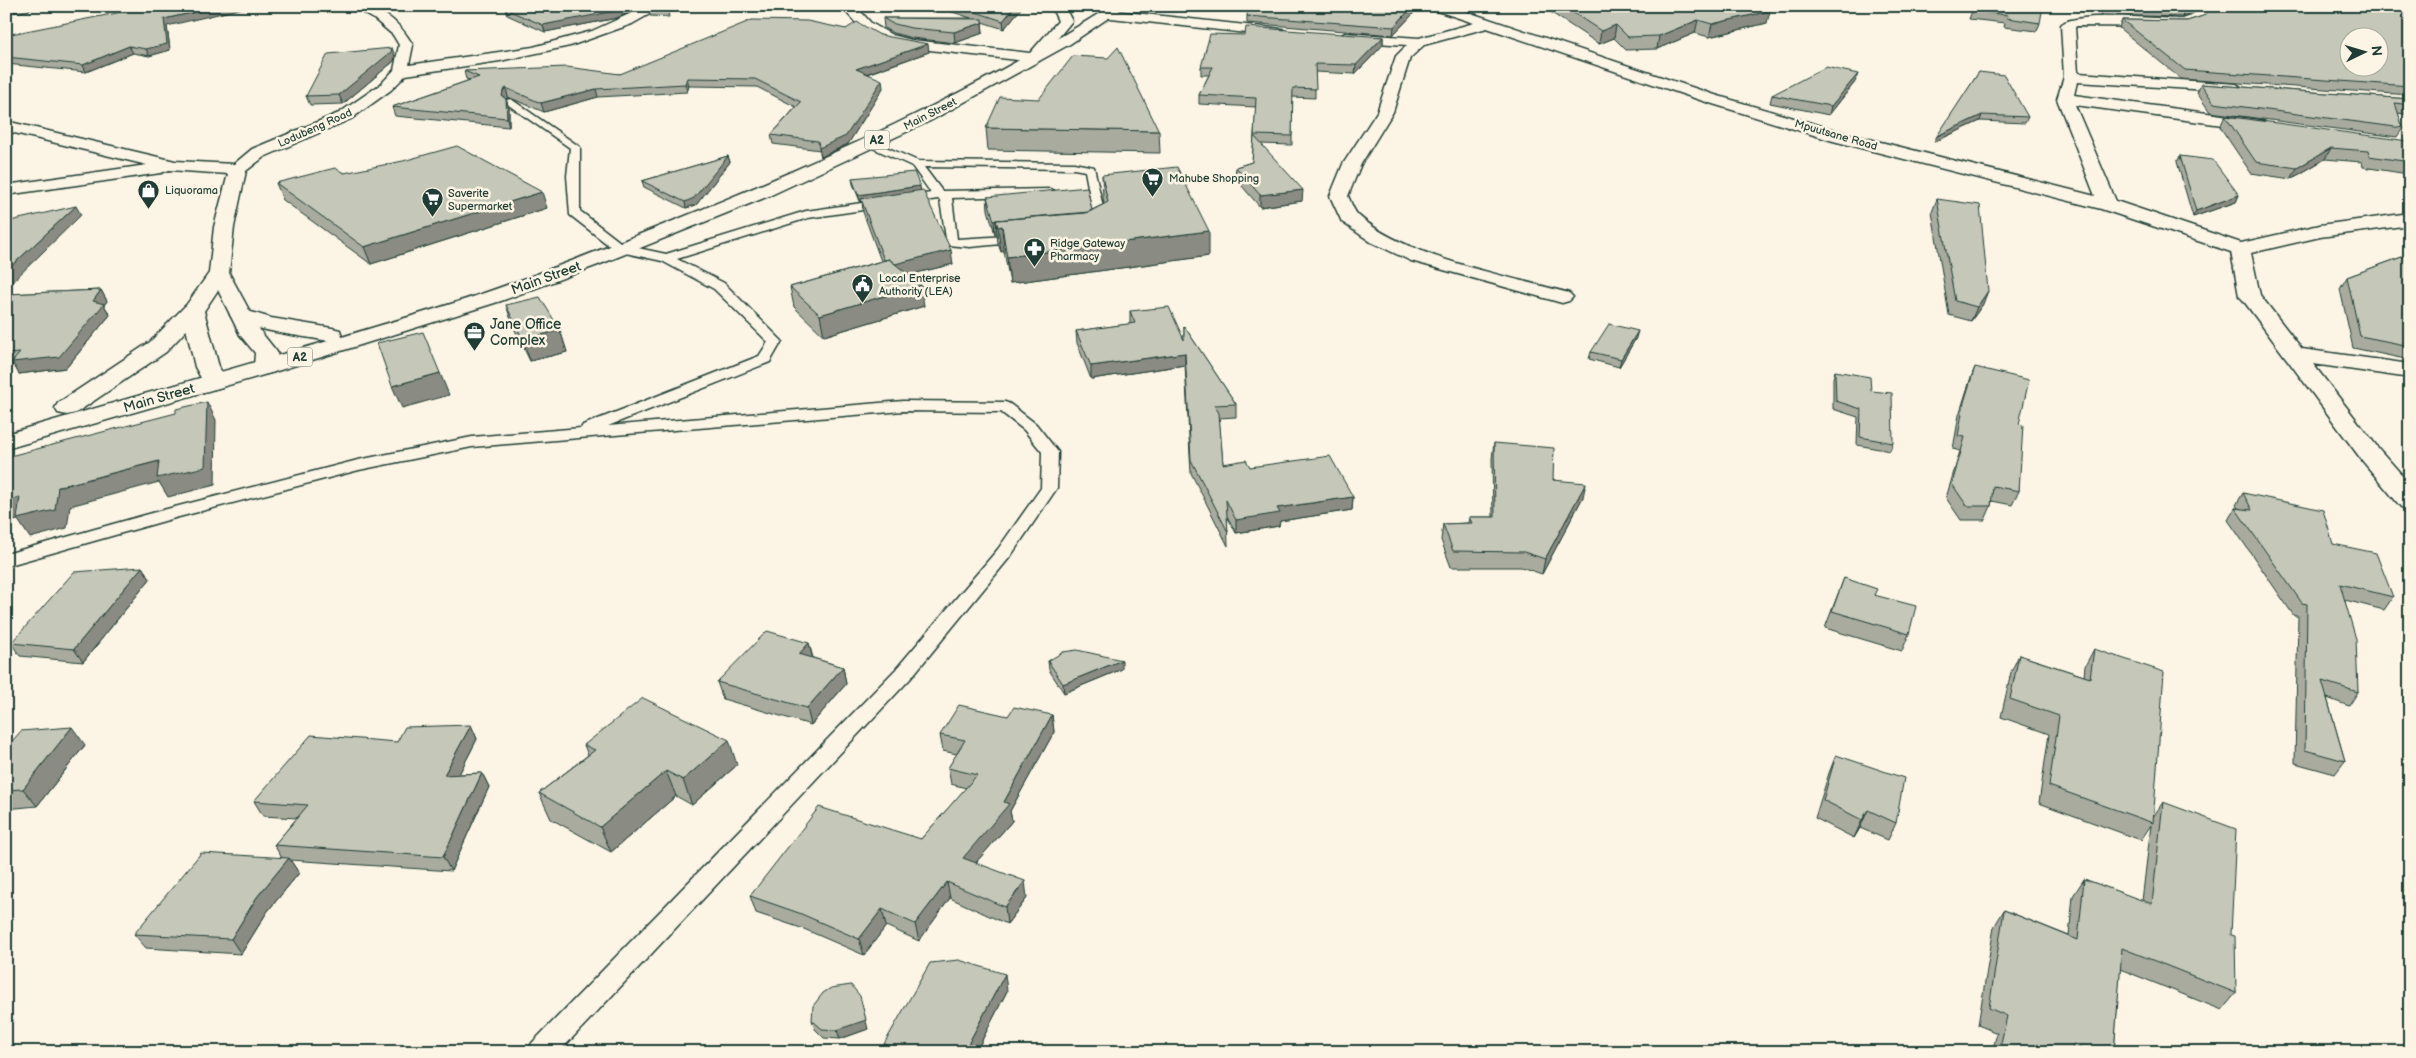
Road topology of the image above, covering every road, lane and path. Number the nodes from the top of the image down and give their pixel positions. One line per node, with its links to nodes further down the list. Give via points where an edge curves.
1 (27, 6): 8 (main road)
2 (358, 6): 15 (main road, via 379,16 399,33 406,45)
3 (658, 6): 15 (main road, via 618,26 544,50)
4 (847, 6): 14 (main road, via 866,26 887,38 912,44)
5 (1057, 6): 14 (main road, via 1065,21)
6 (1436, 6): 10 (main road, Mpuutsane Road)
7 (2210, 6): 16 (main road, via 2193,20 2183,23 2074,22 2068,25)
8 (6, 8)
9 (1114, 10): 11 (main road); 14 (main road, Main Street / A2)
10 (1486, 24): 13 (main road); 29 (main road, Mpuutsane Road, via 1709,98 1838,136)
11 (1300, 35)
12 (1330, 36): 13 (main road)
13 (1419, 42): 38 (main road, via 1402,56 1385,112 1352,164 1339,196 1349,218 1378,238 1418,256)
14 (1034, 58): 22 (main road, Main Street / A2, via 924,118)
15 (401, 71): 25 (main road, Lodubeng Road, via 386,87 345,116 258,153)
16 (2071, 77): 17 (main road); 18 (main road)
17 (2250, 90)
18 (2065, 99): 21 (main road); 29 (main road)
19 (511, 102): 33 (lane, via 575,147 572,176 574,212)
20 (6, 126): 24 (main road)
21 (2272, 127)
22 (870, 143): 23 (lane); 33 (main road, Main Street / A2, via 763,192)
23 (916, 164): 28 (lane); 31 (lane, via 1090,169 1090,192 1101,225 1098,229)
24 (175, 166): 25 (main road); 26 (main road)
25 (238, 169): 37 (main road, via 224,227)
26 (6, 190)
27 (1068, 192): 28 (lane)
28 (939, 196): 32 (lane, via 946,198 951,242); 35 (lane, via 806,215)
29 (2108, 205): 34 (main road, Mpuutsane Road)
30 (2410, 219): 34 (main road, via 2320,231)
31 (1081, 232)
32 (1035, 237)
33 (620, 248): 35 (lane); 36 (main road, A2)
34 (2240, 249): 42 (main road, via 2250,296)
35 (666, 258): 48 (lane, via 718,286 775,341 764,359 756,363)
36 (590, 262): 41 (main road, Main Street / A2, via 472,292); 43 (main road, Main Street / A2, via 494,297)
37 (219, 273): 39 (main road); 40 (main road)
38 (1562, 297)
39 (193, 311): 45 (main road); 46 (main road, via 158,347)
40 (240, 315): 41 (main road, via 267,324); 43 (main road)
41 (332, 335): 43 (main road, Main Street / A2)
42 (2292, 354): 44 (main road); 50 (main road)
43 (266, 359): 45 (main road, Main Street / A2)
44 (2410, 371)
45 (211, 374): 46 (main road, Main Street / A2); 49 (main road, Main Street / A2)
46 (67, 408): 47 (main road, Main Street / A2)
47 (6, 425)
48 (570, 435): 51 (lane, via 521,436 412,452 159,516); 52 (lane, via 903,406 1006,407 1030,427 1050,452 1049,488 1004,553 903,674)
49 (6, 442)
50 (2410, 502)
51 (6, 560)
52 (541, 1052)

